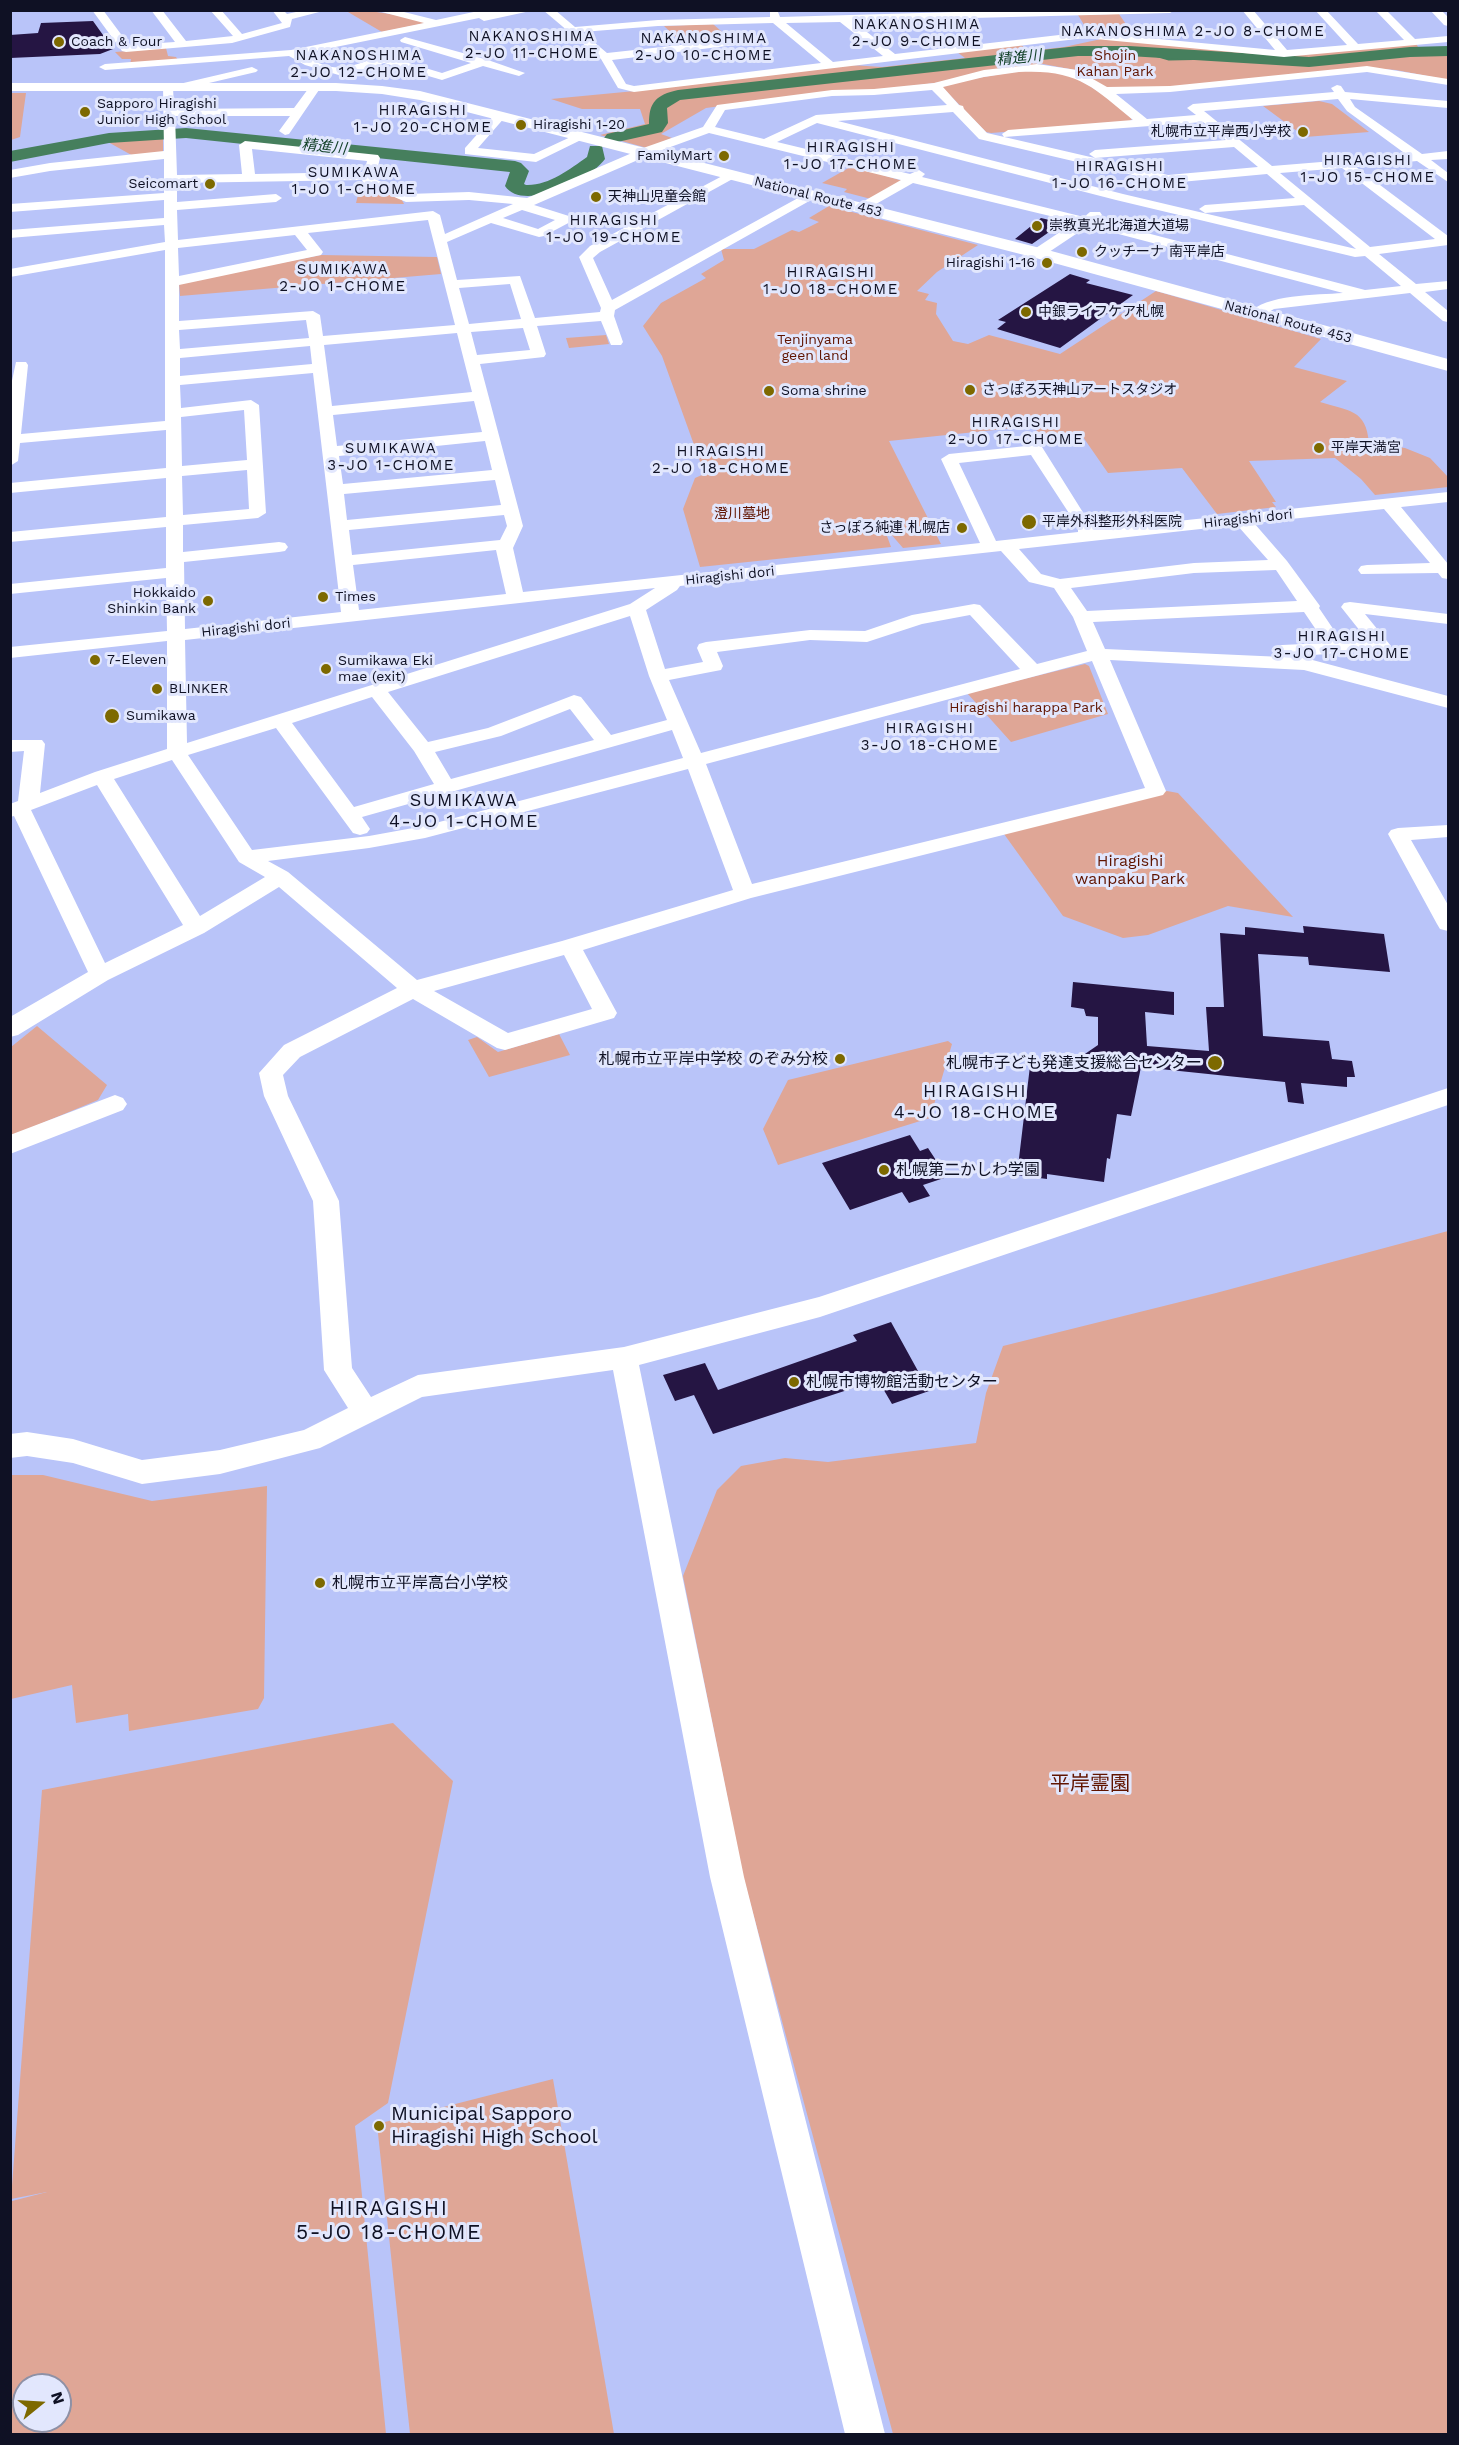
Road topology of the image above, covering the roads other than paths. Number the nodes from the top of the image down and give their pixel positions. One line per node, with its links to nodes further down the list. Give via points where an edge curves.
1 (97, 10): 39 (street, via 126,49)
2 (156, 10): 39 (street)
3 (215, 10): 33 (street)
4 (322, 10): 21 (street)
5 (379, 10): 26 (street)
6 (501, 10): 16 (street)
7 (530, 10): 58 (street)
8 (543, 10): 35 (street)
9 (548, 10): 31 (street)
10 (650, 10): 29 (street)
11 (1247, 10): 45 (street)
12 (1320, 10): 41 (street)
13 (1380, 10): 38 (street)
14 (1435, 10): 28 (street)
15 (1148, 11): 17 (street); 20 (street)
16 (482, 12): 26 (street)
17 (1122, 12): 19 (street); 36 (street)
18 (973, 13): 19 (street); 24 (street); 40 (street)
19 (1071, 13): 32 (street)
20 (1170, 13)
21 (280, 14): 33 (street, via 288,21 286,25)
22 (890, 14): 24 (street); 25 (street)
23 (775, 15): 25 (street); 27 (street); 51 (street)
24 (909, 17): 43 (street)
25 (843, 19): 47 (street)
26 (440, 22): 44 (street)
27 (714, 22): 29 (street); 37 (street, via 740,46)
28 (1449, 23)
29 (653, 24): 31 (street); 37 (street)
30 (1053, 27): 32 (street)
31 (572, 30): 46 (street)
32 (1082, 31): 36 (street); 40 (street)
33 (240, 38): 39 (street)
34 (1449, 39): 38 (street)
35 (405, 40): 42 (street); 49 (street)
36 (1143, 40): 45 (street)
37 (670, 41): 46 (street)
38 (1412, 42): 41 (street)
39 (183, 44)
40 (1015, 44): 43 (street)
41 (1355, 47): 45 (street)
42 (359, 51): 48 (street); 50 (street)
43 (954, 51): 47 (street)
44 (291, 53): 50 (street); 52 (street)
45 (1284, 54)
46 (604, 57): 51 (street, via 622,86 634,89 766,69)
47 (893, 58): 51 (street)
48 (384, 59): 49 (street, via 442,77); 50 (street, via 342,73)
49 (484, 62): 53 (street)
50 (309, 63)
51 (831, 66)
52 (105, 67)
53 (519, 73)
54 (1325, 74): 55 (street, via 1366,69); 60 (street); 62 (street)
55 (1449, 82)
56 (935, 86): 61 (street, via 1042,66 1071,71); 65 (street); 74 (street, via 832,93 721,107)
57 (10, 87): 58 (highway, National Route 453)
58 (173, 87): 59 (highway, National Route 453); 68 (street)
59 (315, 87): 67 (street); 69 (highway, National Route 453, via 400,92)
60 (1170, 89): 61 (street); 66 (street)
61 (1105, 91): 73 (street)
62 (1342, 95): 63 (street); 66 (street); 85 (street, via 1351,108)
63 (1420, 102): 64 (street); 70 (street)
64 (1449, 104)
65 (959, 108): 72 (street); 76 (street)
66 (1193, 108): 71 (street)
67 (297, 112): 68 (street, via 259,117); 75 (street)
68 (169, 113): 82 (street)
69 (500, 116): 77 (highway, National Route 453); 77 (street, via 470,151 536,158)
70 (1439, 116)
71 (1206, 118): 73 (street); 79 (street)
72 (816, 119): 78 (street); 81 (street)
73 (1144, 123): 76 (street)
74 (708, 129): 78 (street); 80 (street)
75 (285, 131)
76 (983, 136): 81 (street); 84 (street)
77 (581, 137): 80 (highway, National Route 453)
78 (765, 143): 92 (street)
79 (1236, 143): 84 (street); 87 (street)
80 (643, 153): 90 (highway, National Route 453); 101 (street)
81 (955, 153): 92 (street); 97 (street)
82 (170, 154): 88 (street, via 119,167 92,158 59,171 30,169); 94 (street)
83 (1449, 155): 85 (street)
84 (1071, 156): 95 (street)
85 (1420, 158): 86 (street); 93 (street)
86 (1345, 164): 87 (street); 113 (street)
87 (1269, 171): 95 (street); 100 (street)
88 (10, 174)
89 (369, 176): 91 (street); 91 (street, via 374,158 245,145); 98 (street, via 368,181 406,198)
90 (732, 177): 96 (highway, National Route 453); 123 (street, via 586,257)
91 (255, 178): 94 (street); 103 (street, via 276,198)
92 (913, 178): 104 (street); 108 (street)
93 (1449, 178)
94 (170, 179): 103 (street)
95 (1168, 179): 97 (street)
96 (814, 195): 104 (highway, National Route 453); 123 (street)
97 (1121, 197): 105 (street); 108 (street)
98 (429, 199): 101 (street, via 469,196); 106 (street)
99 (57, 200): 102 (street); 103 (street, via 119,195); 111 (street)
100 (1306, 201): 105 (street); 115 (street)
101 (524, 203): 107 (street); 107 (street, via 567,220 539,233)
102 (10, 208)
103 (171, 208): 111 (street); 114 (street)
104 (862, 208): 116 (highway, National Route 453)
105 (1189, 213): 115 (street, via 1355,253)
106 (433, 215): 109 (street); 112 (street)
107 (491, 219): 112 (street)
108 (1086, 221): 116 (street); 122 (street)
109 (299, 231): 114 (street); 118 (street, via 316,252)
110 (10, 234): 111 (street)
111 (54, 236)
112 (441, 240): 119 (street)
113 (1448, 241): 115 (street)
114 (171, 245): 117 (street); 118 (street)
115 (1367, 251): 121 (street)
116 (1038, 254): 124 (highway, National Route 453)
117 (10, 273)
118 (172, 282): 127 (street)
119 (453, 284): 126 (street, via 515,279); 128 (street)
120 (1449, 285): 121 (street)
121 (1413, 289): 122 (street); 125 (street)
122 (1364, 294): 124 (street, via 1270,305)
123 (607, 312): 126 (street); 130 (street)
124 (1255, 314): 134 (highway, National Route 453)
125 (1449, 318)
126 (528, 323): 128 (street); 132 (street, via 539,354)
127 (173, 326): 129 (street, via 313,315); 131 (street)
128 (464, 328): 129 (street); 132 (street)
129 (316, 341): 131 (street); 135 (street)
130 (616, 342)
131 (173, 354): 136 (street)
132 (472, 360): 137 (street)
133 (21, 364): 141 (street)
134 (1449, 364)
135 (319, 368): 136 (street); 138 (street)
136 (173, 381): 139 (street)
137 (481, 396): 138 (street); 140 (street)
138 (324, 411): 142 (street)
139 (173, 419): 141 (street); 144 (street, via 251,405); 145 (street)
140 (491, 436): 142 (street); 146 (street)
141 (13, 439): 143 (street)
142 (329, 452): 148 (street)
143 (10, 461)
144 (254, 464): 145 (street); 153 (street, via 258,513)
145 (174, 471): 147 (street); 153 (street)
146 (501, 474): 148 (street); 151 (street)
147 (10, 488)
148 (335, 490): 154 (street)
149 (1449, 497): 150 (street, Hiragishi dori)
150 (1389, 504): 152 (street, Hiragishi dori); 164 (street)
151 (510, 509): 154 (street); 157 (street, via 515,526)
152 (1242, 520): 156 (street, Hiragishi dori); 162 (street)
153 (174, 521): 155 (street); 161 (street)
154 (339, 526): 160 (street)
155 (10, 537)
156 (1086, 537): 159 (street, Hiragishi dori); 159 (street, via 1086,527 1036,450 949,459)
157 (506, 544): 160 (street); 168 (street)
158 (279, 547): 161 (street)
159 (998, 547): 165 (street, Hiragishi dori); 166 (street, via 1020,559 1035,578)
160 (344, 561): 171 (street)
161 (174, 565): 167 (street); 174 (street)
162 (1281, 565): 166 (street, via 1194,568); 169 (street)
163 (1367, 570): 164 (street)
164 (1446, 571)
165 (677, 582): 168 (street, Hiragishi dori); 170 (street)
166 (1060, 584): 172 (street)
167 (10, 589)
168 (516, 599): 171 (street, Hiragishi dori)
169 (1311, 606): 172 (street); 175 (street)
170 (636, 608): 180 (street); 181 (street)
171 (351, 617): 174 (street, Hiragishi dori)
172 (1082, 617): 177 (street)
173 (1449, 619): 175 (street, via 1350,607 1382,646)
174 (175, 636): 176 (street, Hiragishi dori); 188 (street)
175 (1337, 648): 178 (street, via 1245,654)
176 (10, 653)
177 (1098, 654): 178 (street); 179 (street); 198 (street, via 1156,791)
178 (1235, 661): 182 (street, via 1305,664)
179 (1032, 670): 180 (street, via 974,609 918,619 867,637 810,635 706,648 714,666); 189 (street)
180 (657, 676): 184 (street)
181 (375, 689): 183 (street); 187 (street)
182 (1449, 702)
183 (279, 720): 188 (street); 193 (street)
184 (677, 723): 185 (street); 189 (street)
185 (607, 743): 187 (street, via 574,701 494,732); 191 (street)
186 (10, 746): 192 (street, via 35,744)
187 (423, 749): 191 (street)
188 (177, 753): 190 (street); 196 (street)
189 (694, 759): 195 (street, via 425,832); 198 (street)
190 (102, 776): 192 (street); 200 (street)
191 (446, 787): 193 (street)
192 (20, 808): 202 (street)
193 (350, 814): 195 (street)
194 (1449, 831): 199 (street, via 1398,834)
195 (369, 842): 196 (street)
196 (246, 857): 197 (street)
197 (280, 877): 200 (street); 203 (street)
198 (744, 893): 201 (street)
199 (1446, 916)
200 (196, 928): 202 (street)
201 (570, 946): 203 (street); 203 (street, via 606,1012 505,1042)
202 (100, 975): 204 (street)
203 (413, 989): 209 (street, via 292,1051 272,1073 276,1096 326,1202 338,1370)
204 (10, 1029)
205 (1449, 1096): 208 (street, via 820,1307)
206 (115, 1104): 207 (street)
207 (10, 1145)
208 (624, 1358): 209 (street, via 418,1386); 211 (street, via 727,1877)
209 (365, 1411): 210 (street, via 310,1440 220,1462 142,1472 73,1451 27,1444)
210 (10, 1446)
211 (866, 2434)

